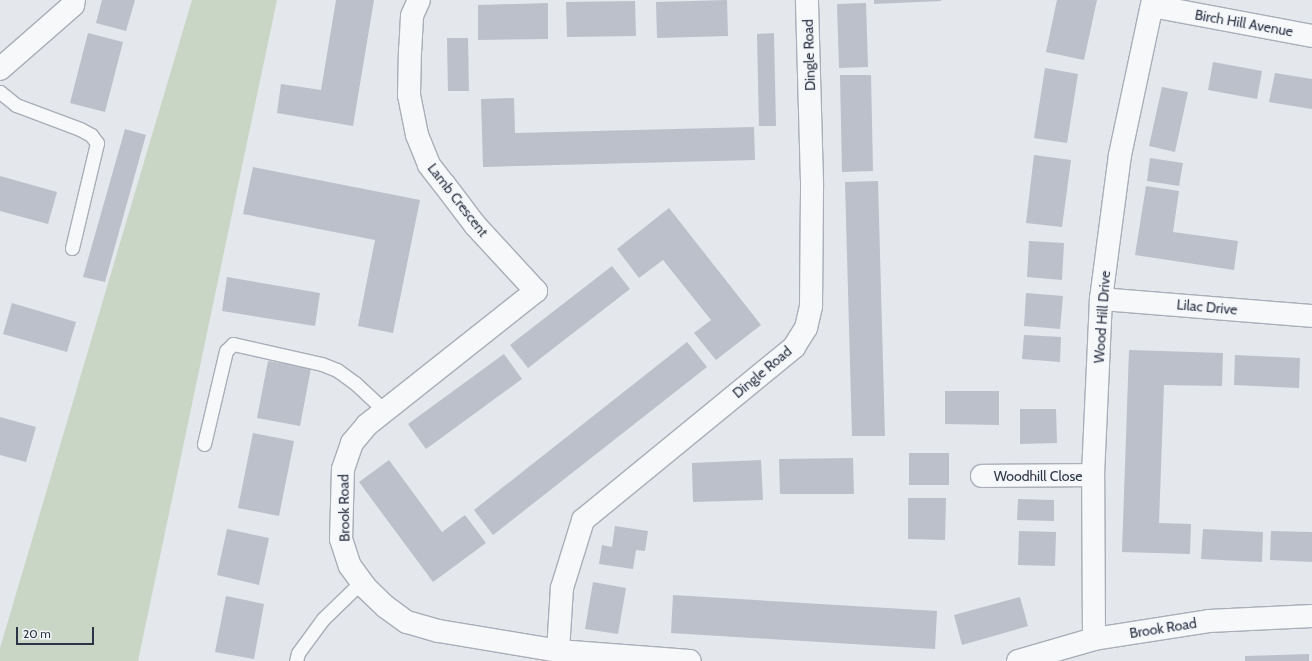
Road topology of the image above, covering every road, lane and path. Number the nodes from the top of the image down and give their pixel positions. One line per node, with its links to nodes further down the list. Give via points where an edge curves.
1 (74, 0): 6 (street, via 73,5)
2 (420, 0): 9 (street, Lamb Crescent, via 412,16 410,50 410,95 417,135 429,165 448,190 475,225)
3 (807, 0): 19 (street, Dingle Road, via 812,182 810,306 806,328 794,347 583,520 562,588)
4 (1152, 3): 5 (street, Birch Hill Avenue); 10 (street, Wood Hill Drive, via 1120,155)
5 (1312, 36)
6 (0, 69)
7 (0, 92): 8 (lane, via 16,105 80,129 91,135 97,143)
8 (72, 248)
9 (536, 291): 12 (street, Brook Road)
10 (1101, 299): 11 (street, Lilac Drive); 14 (street, Wood Hill Drive)
11 (1312, 316)
12 (386, 411): 13 (lane, via 356,383 337,370 322,364 233,344 226,351); 16 (street, Brook Road, via 367,425 352,443 343,469 341,539 350,566)
13 (204, 444)
14 (1093, 475): 15 (street, Woodhill Close); 18 (street, Wood Hill Drive)
15 (982, 476)
16 (361, 582): 19 (street, Brook Road, via 386,607 407,622 439,631); 20 (lane, via 323,619 298,653)
17 (1312, 616): 18 (street, Brook Road, via 1209,620)
18 (1094, 639): 22 (street, Brook Road)
19 (558, 651): 21 (street, Brook Road)
20 (296, 661)
21 (690, 661)
22 (1018, 661)

